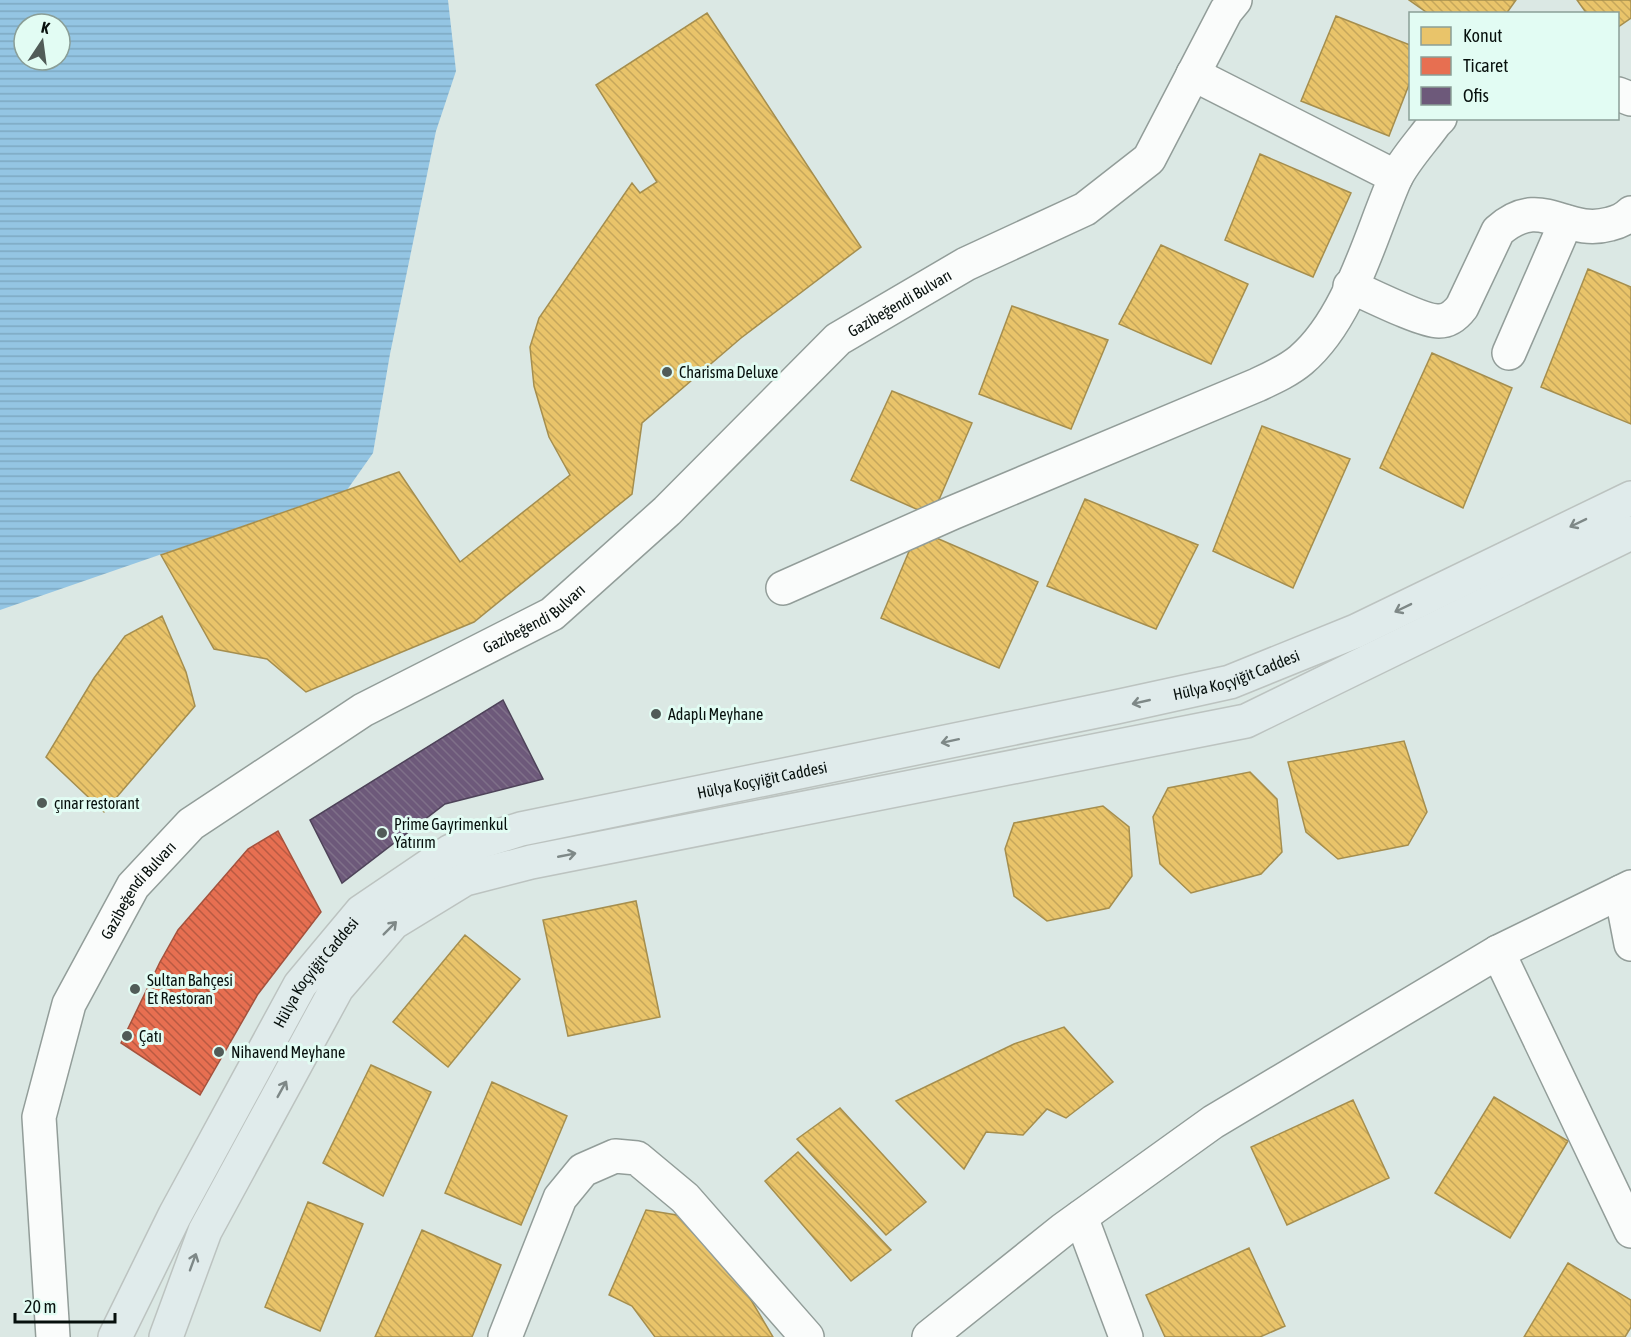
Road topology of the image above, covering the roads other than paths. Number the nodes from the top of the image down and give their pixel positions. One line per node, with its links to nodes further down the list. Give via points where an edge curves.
1 (1235, 0): 2 (street, Gazibeğendi Bulvarı)
2 (1193, 74): 4 (street); 17 (street, Gazibeğendi Bulvarı, via 1149,159 1085,209 966,264 838,339 667,511 552,614 363,710 190,824 133,885 69,1004 39,1117)
3 (1438, 120): 4 (street)
4 (1396, 177): 7 (street, via 1372,242)
5 (1631, 213): 6 (street, via 1601,226)
6 (1566, 222): 7 (street, via 1530,214 1508,222 1498,231 1462,307 1446,320 1429,320); 8 (street)
7 (1350, 286): 11 (street, via 1318,344 1280,374)
8 (1509, 353)
9 (1631, 498): 18 (main road, Hülya Koçyiğit Caddesi, one-way to 18, via 1356,631 1230,682 532,827 451,851 361,912 300,985 175,1215)
10 (1631, 533): 19 (main road, Hülya Koçyiğit Caddesi, one-way to 10, via 205,1231 337,988 393,923 465,879 543,860 1246,721)
11 (783, 588)
12 (1626, 890): 13 (street); 14 (street)
13 (1631, 944)
14 (1498, 952): 15 (street, via 1213,1122); 16 (street)
15 (1081, 1217): 22 (street); 23 (street)
16 (1631, 1231)
17 (54, 1337)
18 (115, 1337)
19 (166, 1337)
20 (505, 1337): 21 (street, via 560,1198 583,1170 615,1156 637,1158 685,1198)
21 (807, 1337)
22 (928, 1337)
23 (1125, 1337)

